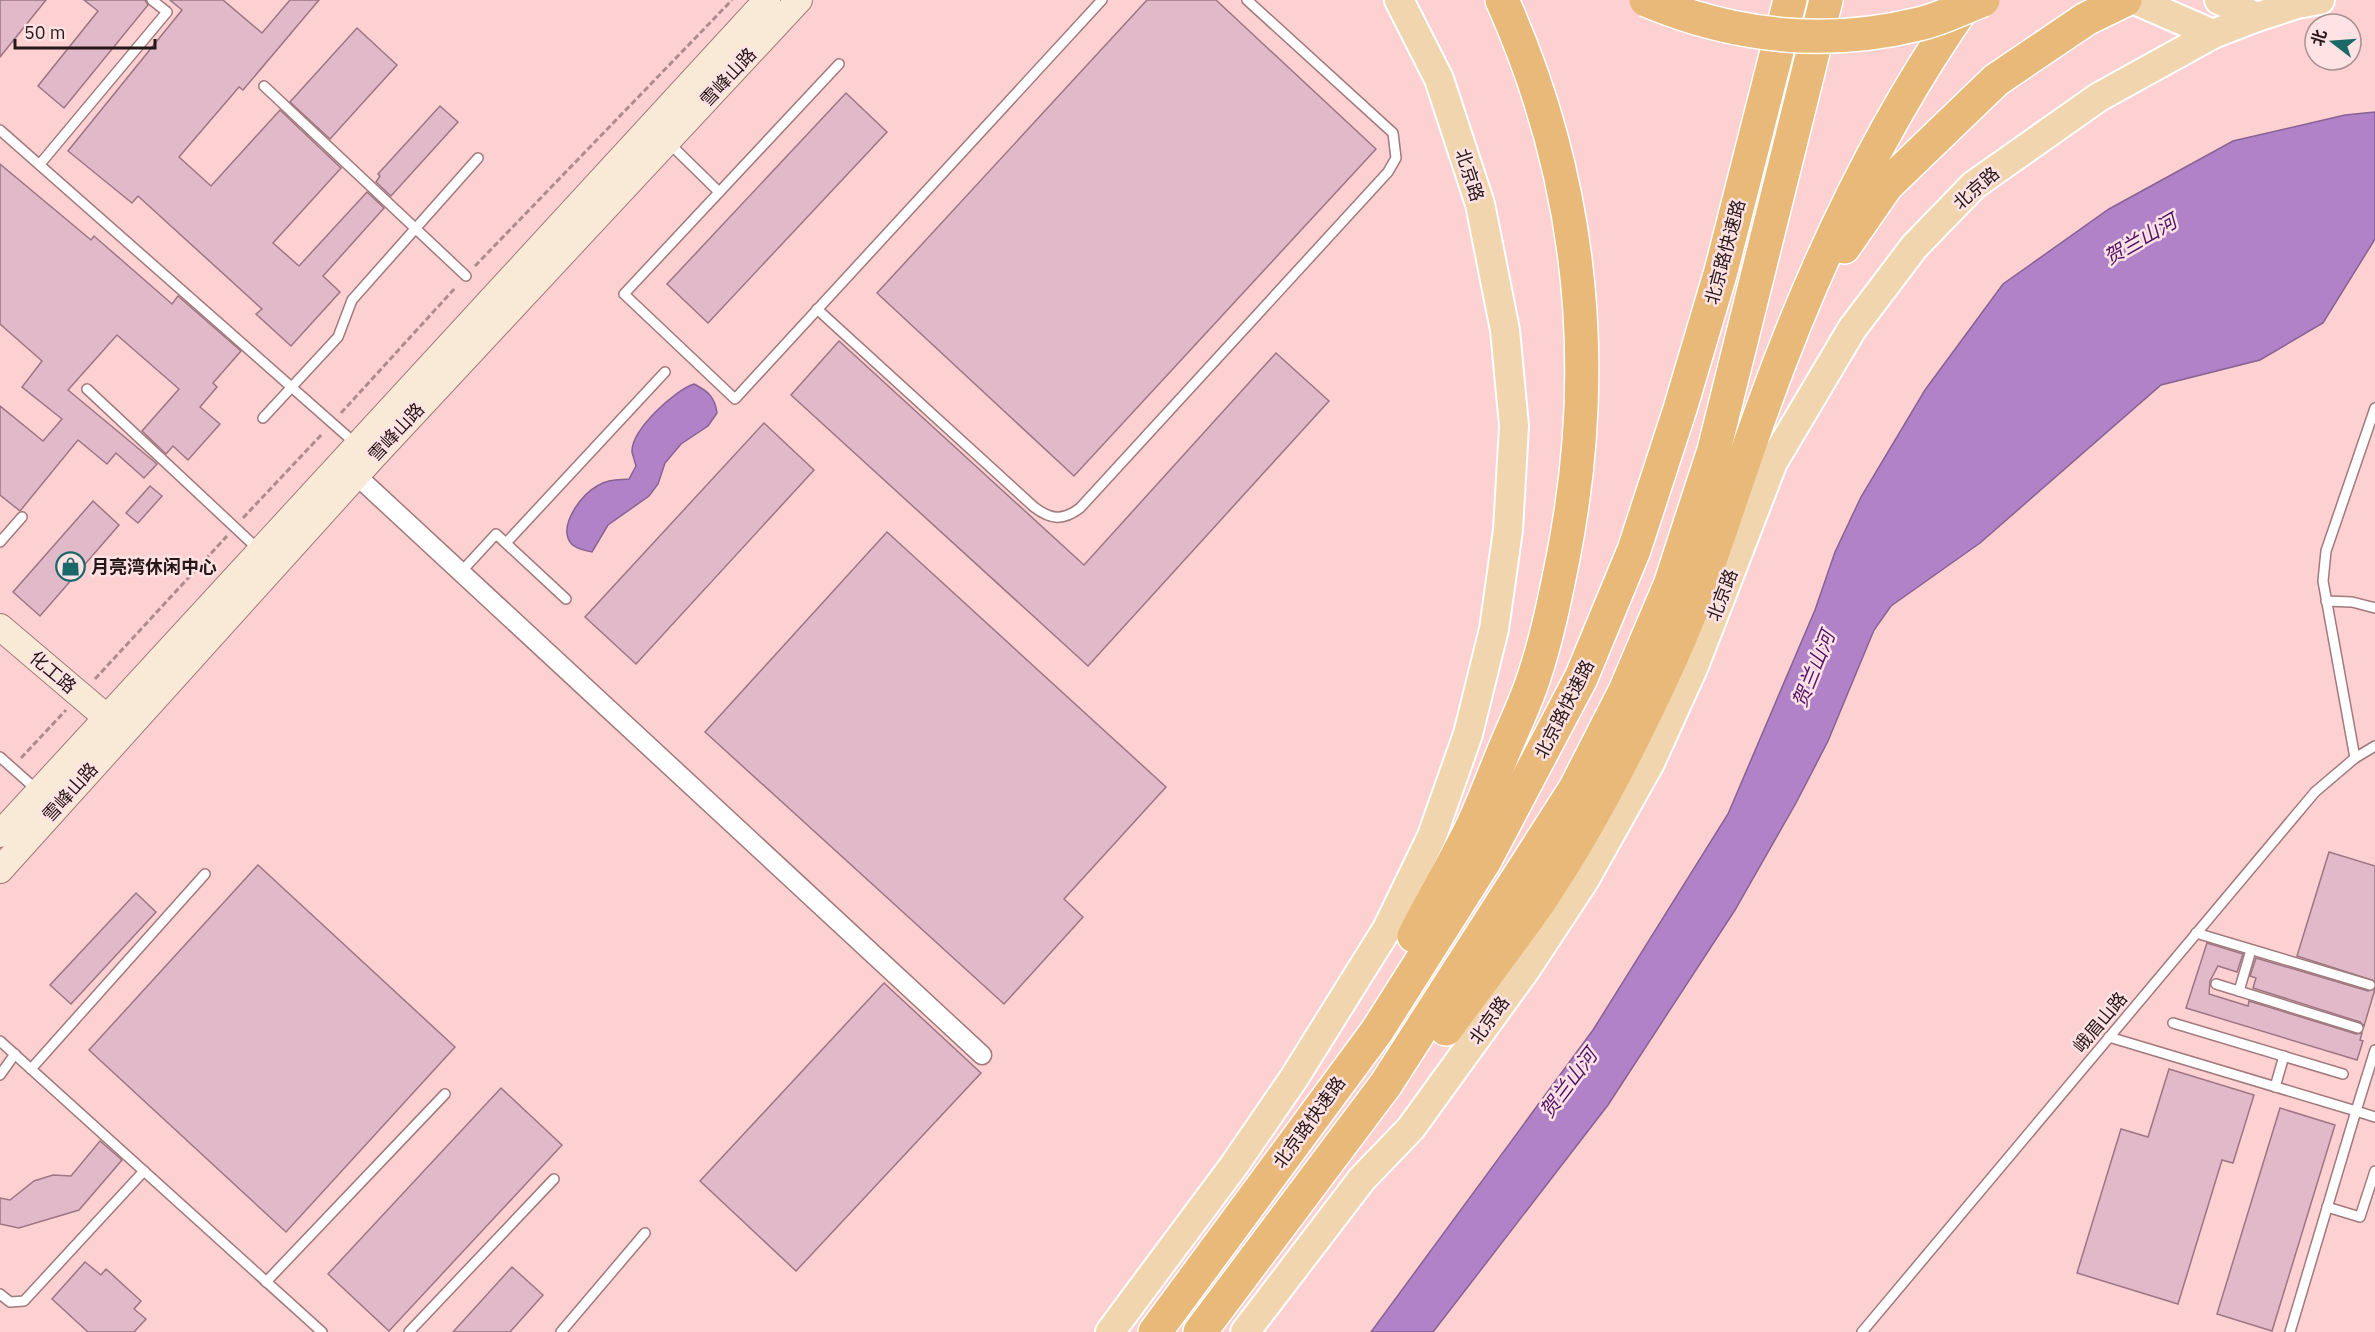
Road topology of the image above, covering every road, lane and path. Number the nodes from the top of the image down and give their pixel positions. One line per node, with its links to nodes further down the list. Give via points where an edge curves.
1 (152, 0): 25 (lane, via 167,12)
2 (732, 0): 28 (path)
3 (767, 0): 37 (main road, 雪峰山路)
4 (799, 0): 23 (main road, 雪峰山路)
5 (1102, 0): 29 (lane)
6 (1246, 0): 29 (lane, via 1392,133 1396,158 1388,172 1069,517 1048,518 1034,507)
7 (1399, 0): 90 (main road, 北京路, via 1439,79 1480,204 1505,330 1514,426 1508,530 1494,629 1468,734 1436,824 1387,929 1235,1164)
8 (1502, 0): 78 (highway, via 1524,50 1552,135 1570,215 1581,311 1583,396 1578,468 1554,604 1534,678 1472,826 1401,961)
9 (1646, 0): 13 (highway, bridge, via 1731,29 1803,38 1848,37 1920,24)
10 (1790, 0): 78 (highway, 北京路快速路, via 1721,271 1680,409 1634,549 1581,678 1484,862 1377,1031)
11 (1826, 0): 83 (highway, 北京路快速路, via 1714,450 1670,585 1625,691 1575,789 1386,1084)
12 (1968, 0): 33 (highway, bridge, via 1932,51 1862,173 1818,268)
13 (1983, 0)
14 (2125, 0): 33 (highway, via 2086,20 1996,80 1887,185 1833,263)
15 (2135, 0): 19 (main road)
16 (2219, 0): 18 (main road)
17 (2320, 0): 18 (main road, 北京路)
18 (2256, 16): 19 (main road, 北京路)
19 (2213, 34): 93 (main road, 北京路, via 2099,97 1974,185 1914,247 1852,329 1773,462 1694,666 1650,763 1590,870 1526,969 1411,1128 1362,1179)
20 (839, 64): 26 (lane)
21 (264, 86): 27 (lane)
22 (0, 130): 25 (lane)
23 (668, 142): 26 (lane); 37 (main road, 雪峰山路)
24 (478, 158): 27 (lane)
25 (40, 164): 31 (lane)
26 (719, 192): 29 (lane, via 624,294 735,399)
27 (417, 229): 28 (lane); 31 (lane, via 352,300 338,337)
28 (466, 276): 36 (path)
29 (817, 309)
30 (665, 372): 41 (lane)
31 (292, 387): 35 (lane); 36 (lane)
32 (87, 389): 39 (lane)
33 (1762, 408): 83 (highway, via 1673,654 1610,784 1540,900 1390,1104)
34 (2375, 408): 45 (lane, via 2326,552)
35 (263, 418)
36 (332, 423): 37 (lane); 39 (path)
37 (362, 459): 42 (main road, 雪峰山路); 43 (street)
38 (22, 517): 40 (lane)
39 (235, 527): 42 (lane); 48 (path)
40 (0, 542)
41 (506, 543): 43 (lane, via 496,534); 44 (lane)
42 (268, 558): 49 (main road, 雪峰山路); 56 (main road, 雪峰山路)
43 (461, 572): 69 (street)
44 (566, 599)
45 (2326, 601): 46 (lane); 52 (lane)
46 (2375, 608)
47 (0, 627): 48 (main road, 化工路)
48 (80, 695): 49 (main road, 化工路); 53 (path)
49 (106, 717): 54 (main road, 雪峰山路)
50 (2375, 746): 52 (lane, 峨眉山路)
51 (0, 757): 53 (lane)
52 (2355, 758): 58 (lane, 峨眉山路, via 2315,792)
53 (12, 768): 54 (lane)
54 (39, 792): 55 (main road, 雪峰山路)
55 (0, 834)
56 (0, 870)
57 (206, 874): 71 (lane)
58 (2196, 933): 59 (lane); 65 (lane, 峨眉山路)
59 (2252, 950): 61 (lane); 62 (lane)
60 (2216, 984): 62 (lane)
61 (2370, 985)
62 (2238, 991): 64 (lane)
63 (2173, 1023): 70 (lane)
64 (2358, 1028)
65 (2109, 1037): 74 (lane); 94 (lane, 峨眉山路)
66 (0, 1041): 68 (lane)
67 (2375, 1050): 76 (lane)
68 (15, 1054): 71 (lane); 73 (lane)
69 (982, 1055)
70 (2284, 1056): 72 (lane); 74 (lane)
71 (31, 1069): 79 (lane)
72 (2343, 1074)
73 (0, 1076)
74 (2275, 1087): 76 (lane)
75 (446, 1094): 85 (lane)
76 (2356, 1111): 77 (lane); 82 (lane)
77 (2375, 1117)
78 (1299, 1137): 91 (highway, 北京路快速路)
79 (144, 1171): 85 (lane); 86 (lane, via 24,1301 10,1302)
80 (2375, 1171): 82 (lane, via 2361,1218)
81 (554, 1179): 88 (lane)
82 (2327, 1207): 95 (lane)
83 (1274, 1231): 92 (highway, 北京路快速路)
84 (645, 1233): 89 (lane)
85 (266, 1282): 87 (lane)
86 (0, 1294)
87 (322, 1332)
88 (409, 1332)
89 (561, 1332)
90 (1110, 1332)
91 (1155, 1332)
92 (1200, 1332)
93 (1245, 1332)
94 (1862, 1332)
95 (2290, 1332)

